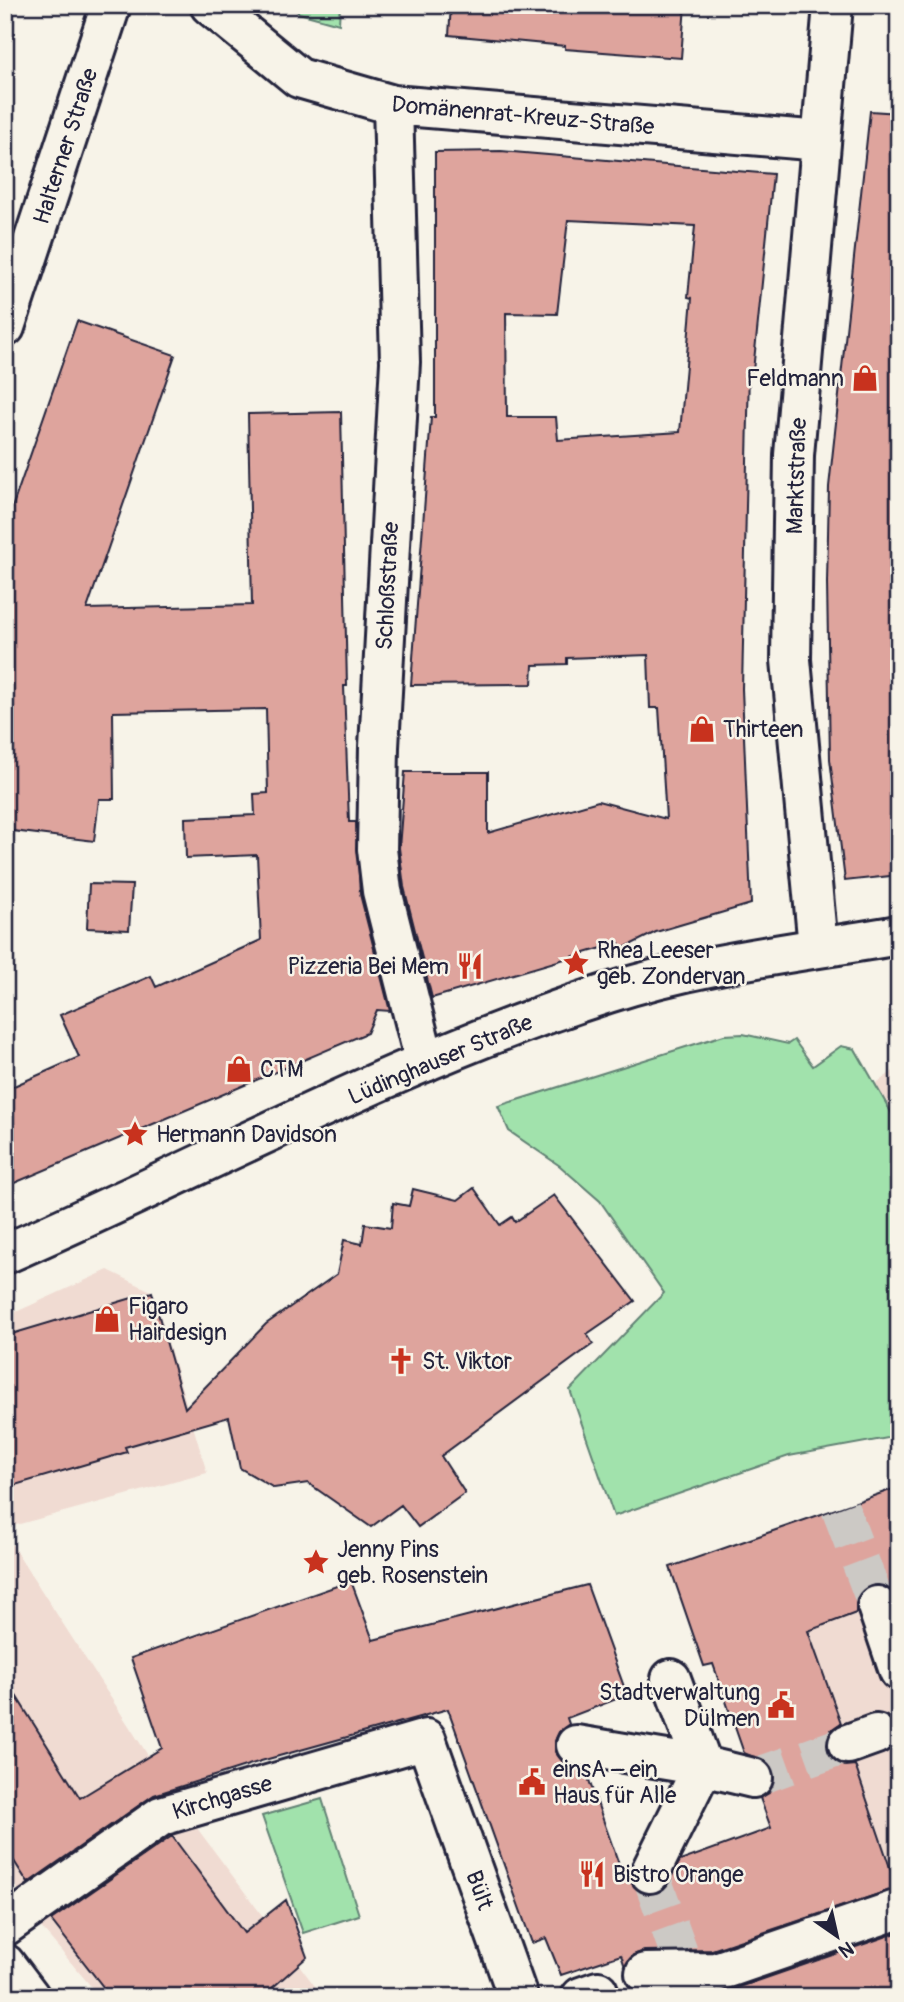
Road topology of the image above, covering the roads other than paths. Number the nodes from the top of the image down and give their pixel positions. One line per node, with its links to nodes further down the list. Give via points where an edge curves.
1 (111, 5): 6 (street, Halterner Straße)
2 (211, 5): 4 (street, Domänenrat-Kreuz-Straße, via 299,78)
3 (833, 5): 5 (street, Marktstraße)
4 (393, 105): 5 (street, Domänenrat-Kreuz-Straße); 9 (street, Schloßstraße, via 400,362 377,849 382,891)
5 (821, 141): 8 (street, Marktstraße, via 794,455 791,660)
6 (5, 327)
7 (899, 936): 8 (street, Lüdinghauser Straße)
8 (818, 947): 9 (street, Lüdinghauser Straße, via 746,958 609,992)
9 (425, 1062): 10 (street, Lüdinghauser Straße)
10 (5, 1254)
11 (671, 1679): 14 (street)
12 (426, 1739): 18 (street, Kirchgasse, via 161,1816); 22 (street, Bült, via 456,1777)
13 (576, 1745): 14 (street)
14 (703, 1766): 15 (street); 16 (street)
15 (753, 1778)
16 (650, 1872)
17 (899, 1909): 20 (street, via 716,1972 681,1962)
18 (5, 1926)
19 (5, 1965): 21 (street)
20 (645, 1973)
21 (30, 1997)
22 (518, 1997)

